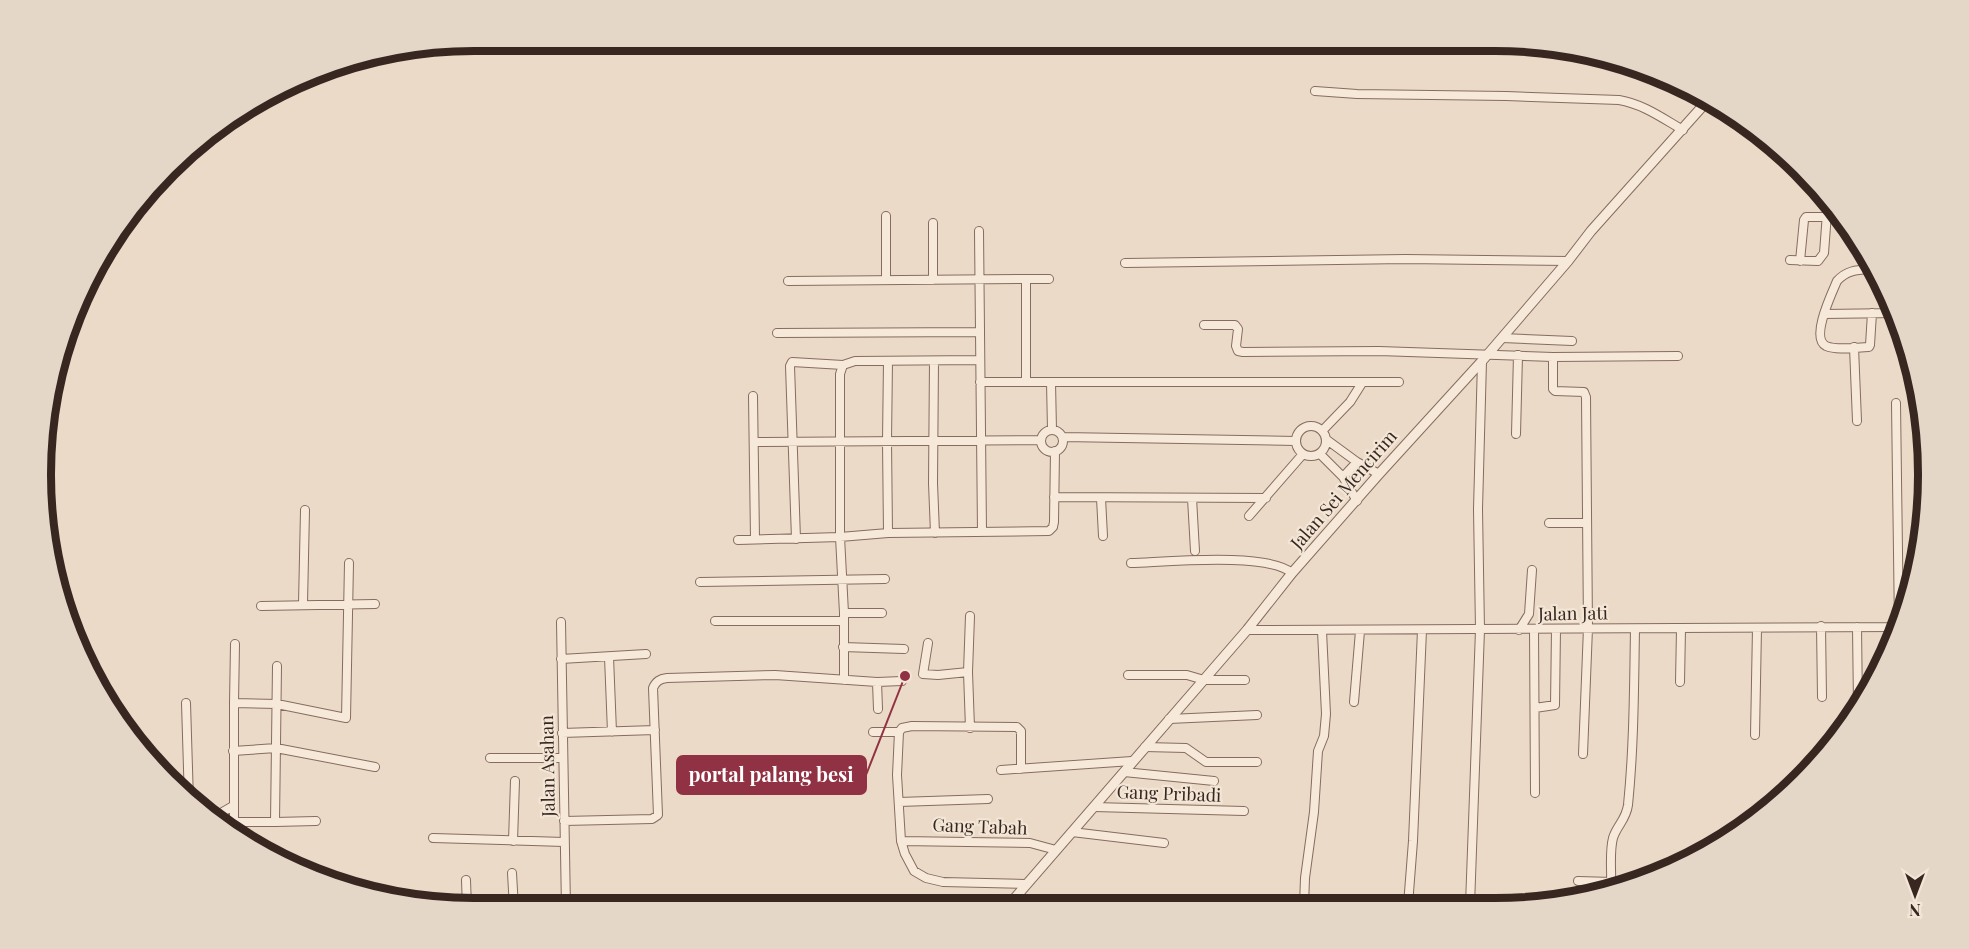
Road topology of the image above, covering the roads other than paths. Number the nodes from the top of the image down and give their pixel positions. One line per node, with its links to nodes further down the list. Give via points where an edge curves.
1 (1315, 91): 3 (street, via 1619,100 1644,107)
2 (1703, 106): 3 (street, Jalan Sei Mencirim)
3 (1683, 130): 10 (street, Jalan Sei Mencirim)
4 (1827, 213): 6 (street)
5 (886, 216): 16 (street)
6 (1827, 217): 11 (street, via 1821,259); 11 (street, via 1804,220)
7 (933, 223): 17 (street)
8 (979, 231): 18 (street)
9 (1790, 260): 11 (street)
10 (1568, 261): 12 (street); 26 (street, Jalan Sei Mencirim)
11 (1800, 261)
12 (1125, 263)
13 (1864, 269): 22 (street, via 1843,274)
14 (1026, 279): 15 (street); 18 (street); 38 (street)
15 (1049, 279)
16 (886, 280): 17 (street); 19 (street)
17 (933, 280): 18 (street)
18 (979, 280): 24 (street)
19 (788, 282)
20 (1886, 312): 21 (street)
21 (1872, 313): 22 (street); 28 (street, via 1869,348)
22 (1824, 314): 28 (street, via 1821,341)
23 (1204, 325): 32 (street, via 1235,325 1236,346 1243,352 1379,351)
24 (980, 332): 25 (street); 33 (street)
25 (777, 333)
26 (1502, 338): 27 (street); 32 (street, Jalan Sei Mencirim)
27 (1572, 341)
28 (1854, 348): 44 (street)
29 (1518, 355): 31 (street); 32 (street); 47 (street)
30 (1678, 356): 31 (street)
31 (1553, 357): 72 (street, via 1553,389 1586,394)
32 (1485, 358): 62 (street, Jalan Sei Mencirim); 110 (street, via 1478,509)
33 (980, 360): 35 (street); 37 (street)
34 (888, 361): 35 (street); 36 (street); 53 (street)
35 (934, 361): 57 (street)
36 (843, 365): 51 (street, via 790,363); 52 (street)
37 (980, 382): 38 (street); 54 (street)
38 (1026, 382): 39 (street)
39 (1051, 382): 41 (street); 45 (street)
40 (1399, 382): 41 (street)
41 (1362, 383): 46 (street)
42 (753, 396): 56 (street)
43 (1896, 403): 89 (street)
44 (1857, 421)
45 (1052, 430): 48 (street); 49 (street)
46 (1323, 430): 50 (street); 55 (street, via 1308,426 1299,432)
47 (1516, 434)
48 (1063, 438): 55 (street); 58 (street, via 1061,448)
49 (1041, 440): 54 (street); 58 (street, via 1045,448)
50 (1327, 440): 60 (street); 61 (street)
51 (793, 441): 52 (street); 56 (street); 79 (street)
52 (840, 441): 53 (street); 77 (street)
53 (887, 441): 57 (street); 74 (street)
54 (981, 441): 57 (street); 73 (street)
55 (1296, 441): 59 (street)
56 (755, 442): 78 (street)
57 (933, 442): 75 (street)
58 (1055, 451): 64 (street)
59 (1303, 454): 60 (street); 67 (street)
60 (1320, 454): 63 (street)
61 (1357, 462): 62 (street); 63 (street)
62 (1379, 474): 68 (street, Jalan Sei Mencirim)
63 (1343, 477): 68 (street)
64 (1054, 496): 65 (street); 73 (street, via 1054,522 1049,531)
65 (1101, 498): 66 (street); 76 (street)
66 (1192, 498): 67 (street); 81 (street)
67 (1266, 498): 70 (street)
68 (1357, 501): 85 (street, Jalan Sei Mencirim)
69 (305, 510): 90 (street)
70 (1249, 516)
71 (1548, 523): 72 (street)
72 (1587, 523): 102 (street)
73 (982, 532): 75 (street)
74 (888, 533): 75 (street); 77 (street)
75 (935, 533)
76 (1103, 536)
77 (840, 537): 79 (street); 86 (street)
78 (755, 539): 79 (street); 80 (street)
79 (796, 539)
80 (738, 540)
81 (1194, 551)
82 (1131, 562): 85 (street, via 1255,561)
83 (349, 563): 91 (street)
84 (1532, 570): 111 (street, via 1528,614)
85 (1292, 573): 108 (street, Jalan Sei Mencirim)
86 (842, 579): 87 (street); 88 (street); 96 (street)
87 (885, 579)
88 (700, 582)
89 (1899, 602)
90 (303, 604): 91 (street); 93 (street)
91 (348, 604): 92 (street); 135 (street, via 346,718)
92 (375, 604)
93 (261, 606)
94 (882, 613): 96 (street)
95 (970, 616): 122 (street)
96 (844, 617): 97 (street); 116 (street)
97 (715, 621)
98 (561, 622): 120 (street, Jalan Asahan)
99 (1821, 626): 100 (street, Jalan Jati); 105 (street, Jalan Jati); 131 (street)
100 (1857, 627): 101 (street, Jalan Jati); 130 (street)
101 (1890, 627)
102 (1588, 628): 103 (street, Jalan Jati); 107 (street, Jalan Jati); 150 (street)
103 (1635, 628): 104 (street, Jalan Jati); 184 (street, via 1628,805 1612,841)
104 (1681, 628): 105 (street, Jalan Jati); 129 (street)
105 (1757, 628): 146 (street)
106 (1534, 629): 107 (street, Jalan Jati); 111 (street, Jalan Jati); 136 (street)
107 (1556, 629): 136 (street, via 1555,705)
108 (1247, 630): 112 (street, Jalan Jati); 125 (street, Jalan Sei Mencirim)
109 (1422, 630): 110 (street, Jalan Jati); 113 (street, Jalan Jati); 192 (street)
110 (1480, 630): 111 (street, Jalan Jati); 193 (street)
111 (1519, 630)
112 (1322, 631): 113 (street, Jalan Jati); 191 (street, via 1326,714 1318,751)
113 (1360, 631): 132 (street)
114 (928, 643): 122 (street, via 923,674)
115 (235, 644): 134 (street)
116 (843, 647): 117 (street); 124 (street)
117 (904, 649)
118 (646, 654): 119 (street)
119 (609, 657): 120 (street); 142 (street)
120 (561, 659): 145 (street, Jalan Asahan)
121 (277, 666): 135 (street)
122 (968, 672): 140 (street)
123 (1128, 675): 125 (street, via 1187,675)
124 (844, 680): 128 (street); 141 (street, via 775,675 660,679 653,688)
125 (1204, 680): 126 (street); 139 (street, Jalan Sei Mencirim)
126 (1245, 680)
127 (902, 681): 128 (street)
128 (877, 682): 137 (street)
129 (1680, 682)
130 (1858, 691)
131 (1822, 697)
132 (1354, 702)
133 (186, 703): 161 (street)
134 (234, 703): 135 (street); 149 (street)
135 (277, 705): 148 (street)
136 (1535, 708): 162 (street)
137 (878, 709)
138 (1257, 715): 139 (street)
139 (1169, 718): 147 (street, Jalan Sei Mencirim)
140 (970, 728): 144 (street, via 905,726); 156 (street, via 1020,729)
141 (655, 730): 142 (street); 170 (street, via 659,809 656,818)
142 (612, 732): 145 (street)
143 (873, 732): 144 (street)
144 (899, 732): 164 (street)
145 (562, 733): 152 (street, Jalan Asahan)
146 (1755, 735)
147 (1145, 747): 153 (street, Jalan Sei Mencirim); 154 (street, via 1186,748 1206,762)
148 (276, 748): 149 (street); 155 (street); 171 (street)
149 (234, 751): 165 (street)
150 (1583, 754)
151 (490, 758): 152 (street)
152 (562, 758): 170 (street, Jalan Asahan)
153 (1132, 761): 156 (street); 158 (street, Jalan Sei Mencirim)
154 (1257, 762)
155 (375, 767)
156 (1021, 769): 157 (street)
157 (1001, 770)
158 (1124, 772): 160 (street); 166 (street, Jalan Sei Mencirim)
159 (515, 781): 176 (street)
160 (1214, 781)
161 (189, 787)
162 (1535, 793)
163 (988, 799): 164 (street)
164 (899, 802): 177 (street)
165 (233, 806): 168 (street); 172 (street)
166 (1094, 807): 167 (street, Gang Pribadi); 174 (street, Jalan Sei Mencirim)
167 (1244, 811)
168 (221, 813)
169 (316, 821): 171 (street)
170 (564, 821): 178 (street, Jalan Asahan)
171 (275, 822): 173 (street)
172 (234, 823)
173 (237, 826)
174 (1072, 832): 179 (street); 180 (street, Jalan Sei Mencirim)
175 (434, 838): 176 (street)
176 (513, 841): 178 (street)
177 (901, 841): 180 (street, Gang Tabah, via 1030,843); 185 (street, via 914,871 926,878)
178 (564, 842): 189 (street, Jalan Asahan)
179 (1164, 843)
180 (1056, 850): 185 (street, Jalan Sei Mencirim)
181 (512, 873): 188 (street)
182 (466, 880): 187 (street)
183 (1578, 881): 186 (street)
184 (1611, 882)
185 (1026, 884): 190 (street, Jalan Sei Mencirim)
186 (1604, 884)
187 (467, 898)
188 (513, 898)
189 (566, 898)
190 (1014, 898)
191 (1304, 898)
192 (1409, 898)
193 (1470, 898)

